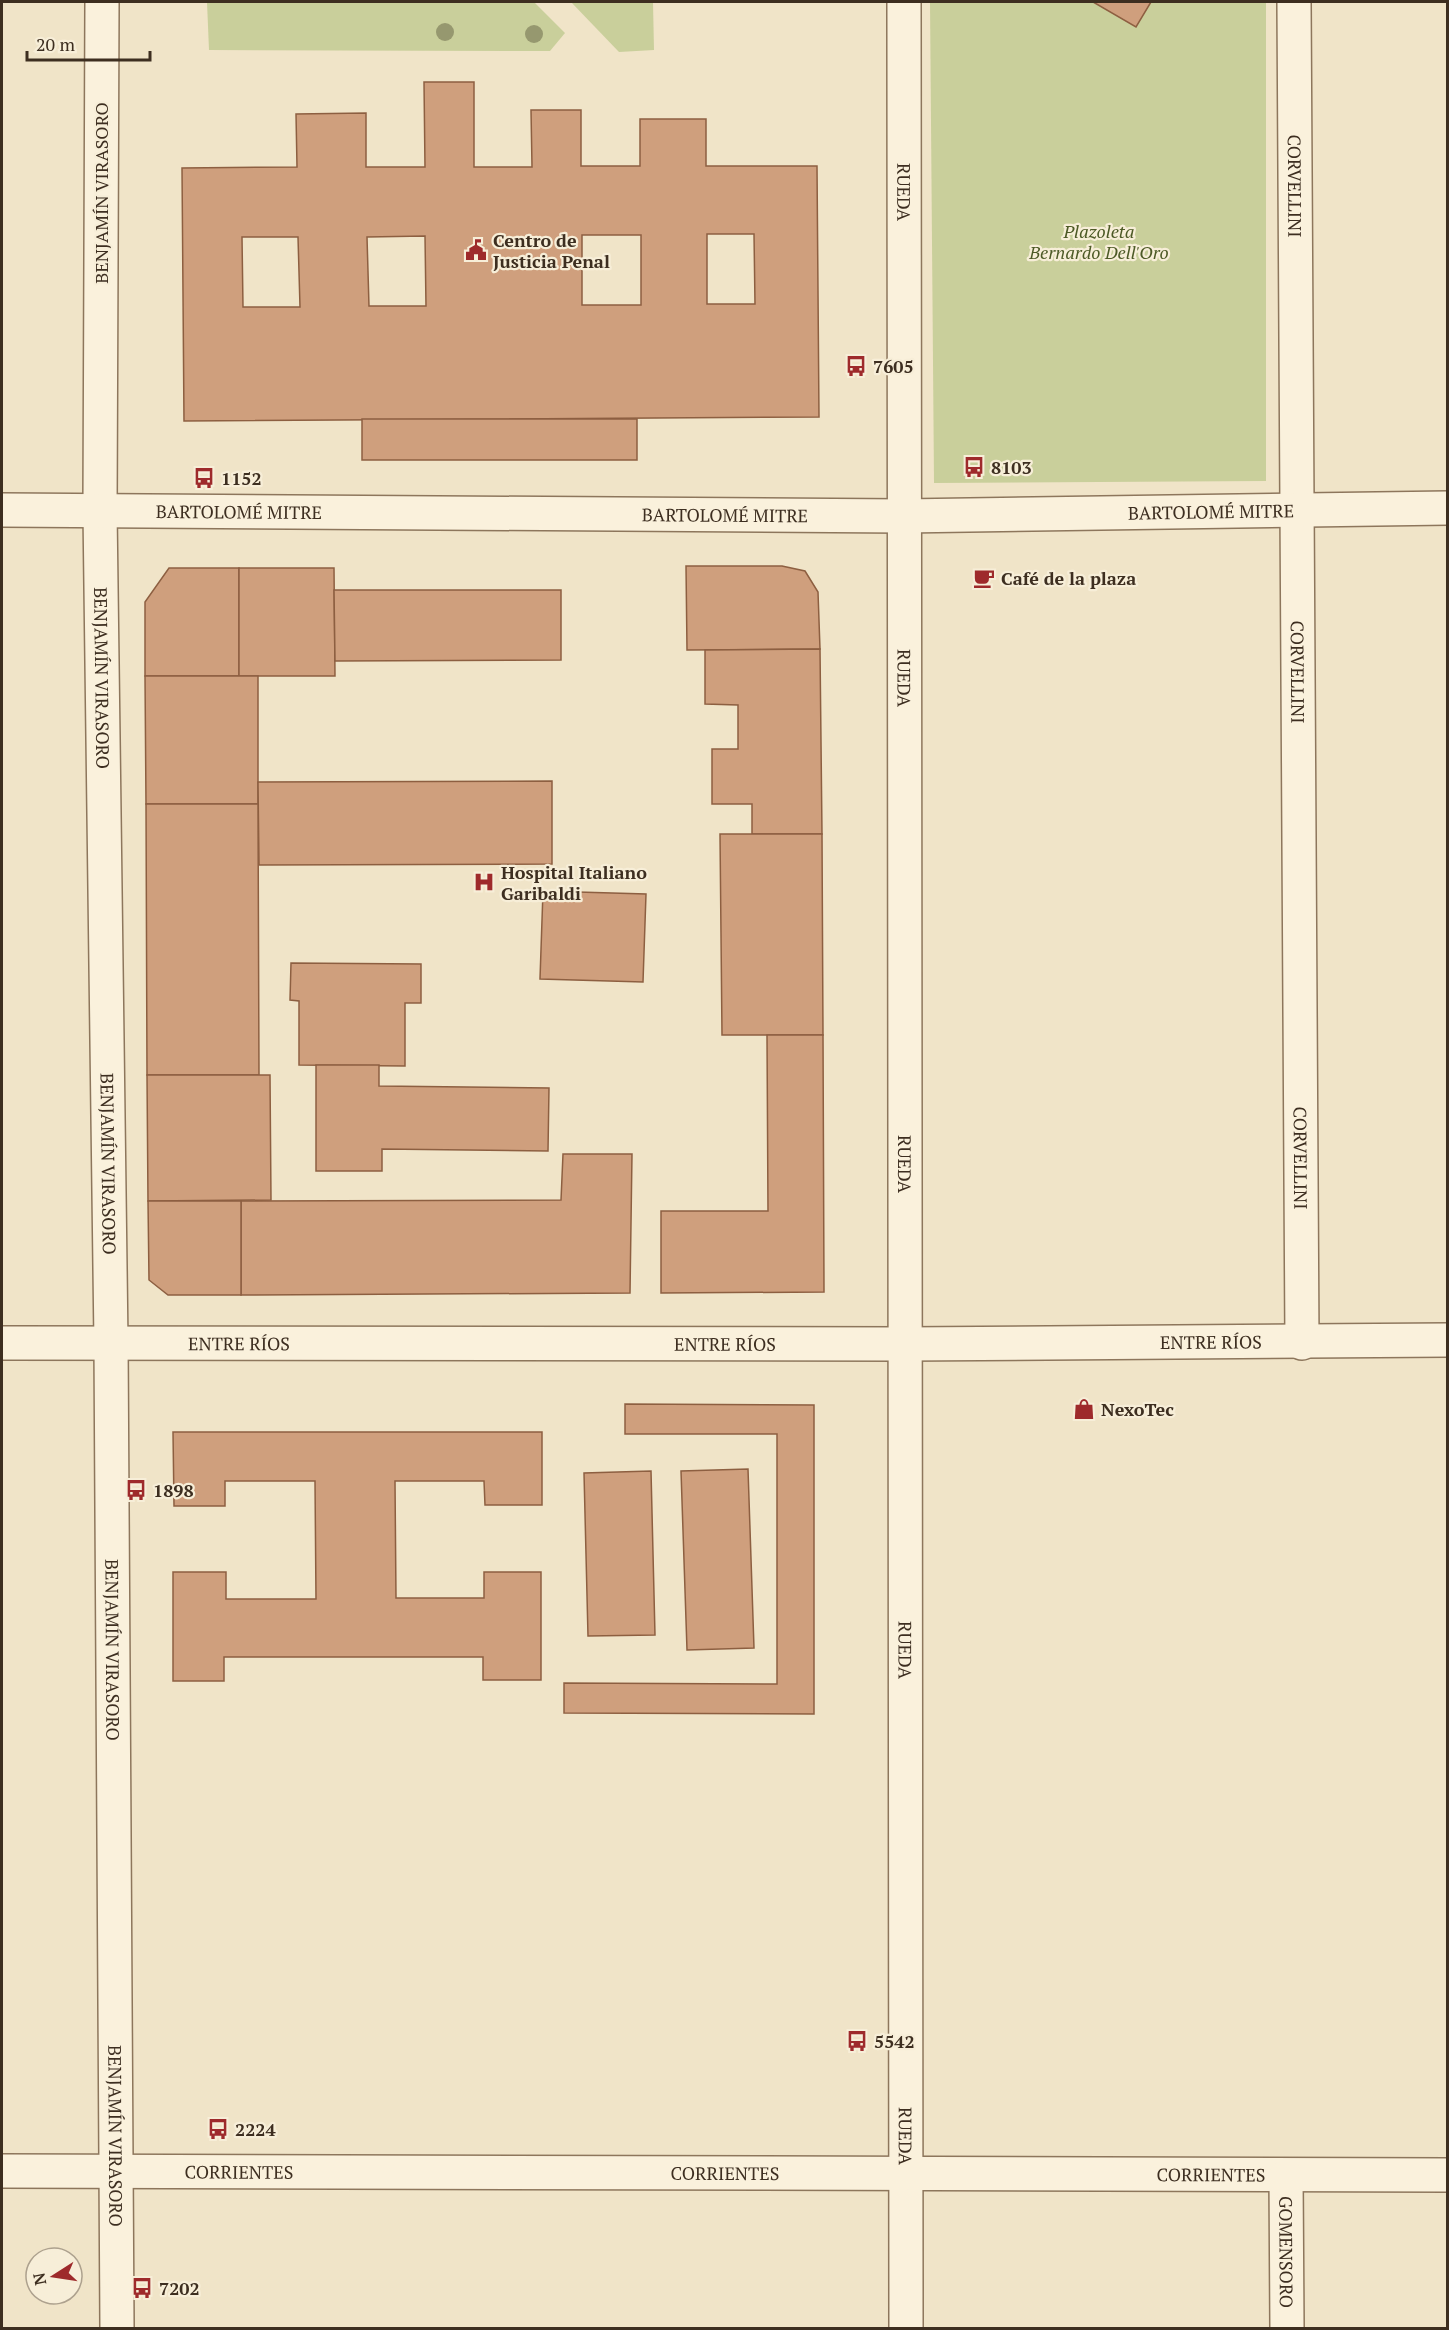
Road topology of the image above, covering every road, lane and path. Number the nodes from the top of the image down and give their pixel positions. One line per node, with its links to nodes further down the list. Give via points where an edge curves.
1 (102, 2): 7 (street, BENJAMÍN VIRASORO)
2 (904, 2): 8 (street, RUEDA)
3 (1294, 2): 6 (street, CORVELLINI)
4 (1448, 508): 6 (street, BARTOLOMÉ MITRE)
5 (2, 510): 7 (street, BARTOLOMÉ MITRE)
6 (1297, 510): 8 (street, BARTOLOMÉ MITRE); 10 (street, CORVELLINI)
7 (100, 511): 8 (street, BARTOLOMÉ MITRE); 12 (street, BENJAMÍN VIRASORO)
8 (904, 516): 13 (street, RUEDA)
9 (1448, 1340): 10 (street, ENTRE RÍOS)
10 (1302, 1342): 13 (street, ENTRE RÍOS)
11 (2, 1343): 12 (street, ENTRE RÍOS)
12 (111, 1343): 13 (street, ENTRE RÍOS); 15 (street, BENJAMÍN VIRASORO)
13 (905, 1344): 16 (street, RUEDA)
14 (2, 2171): 15 (street, CORRIENTES)
15 (116, 2171): 16 (street, CORRIENTES); 19 (street, BENJAMÍN VIRASORO)
16 (906, 2173): 18 (street, CORRIENTES); 20 (street, RUEDA)
17 (1448, 2175): 18 (street, CORRIENTES)
18 (1286, 2176): 21 (street, GOMENSORO)
19 (117, 2328)
20 (906, 2328)
21 (1287, 2328)

